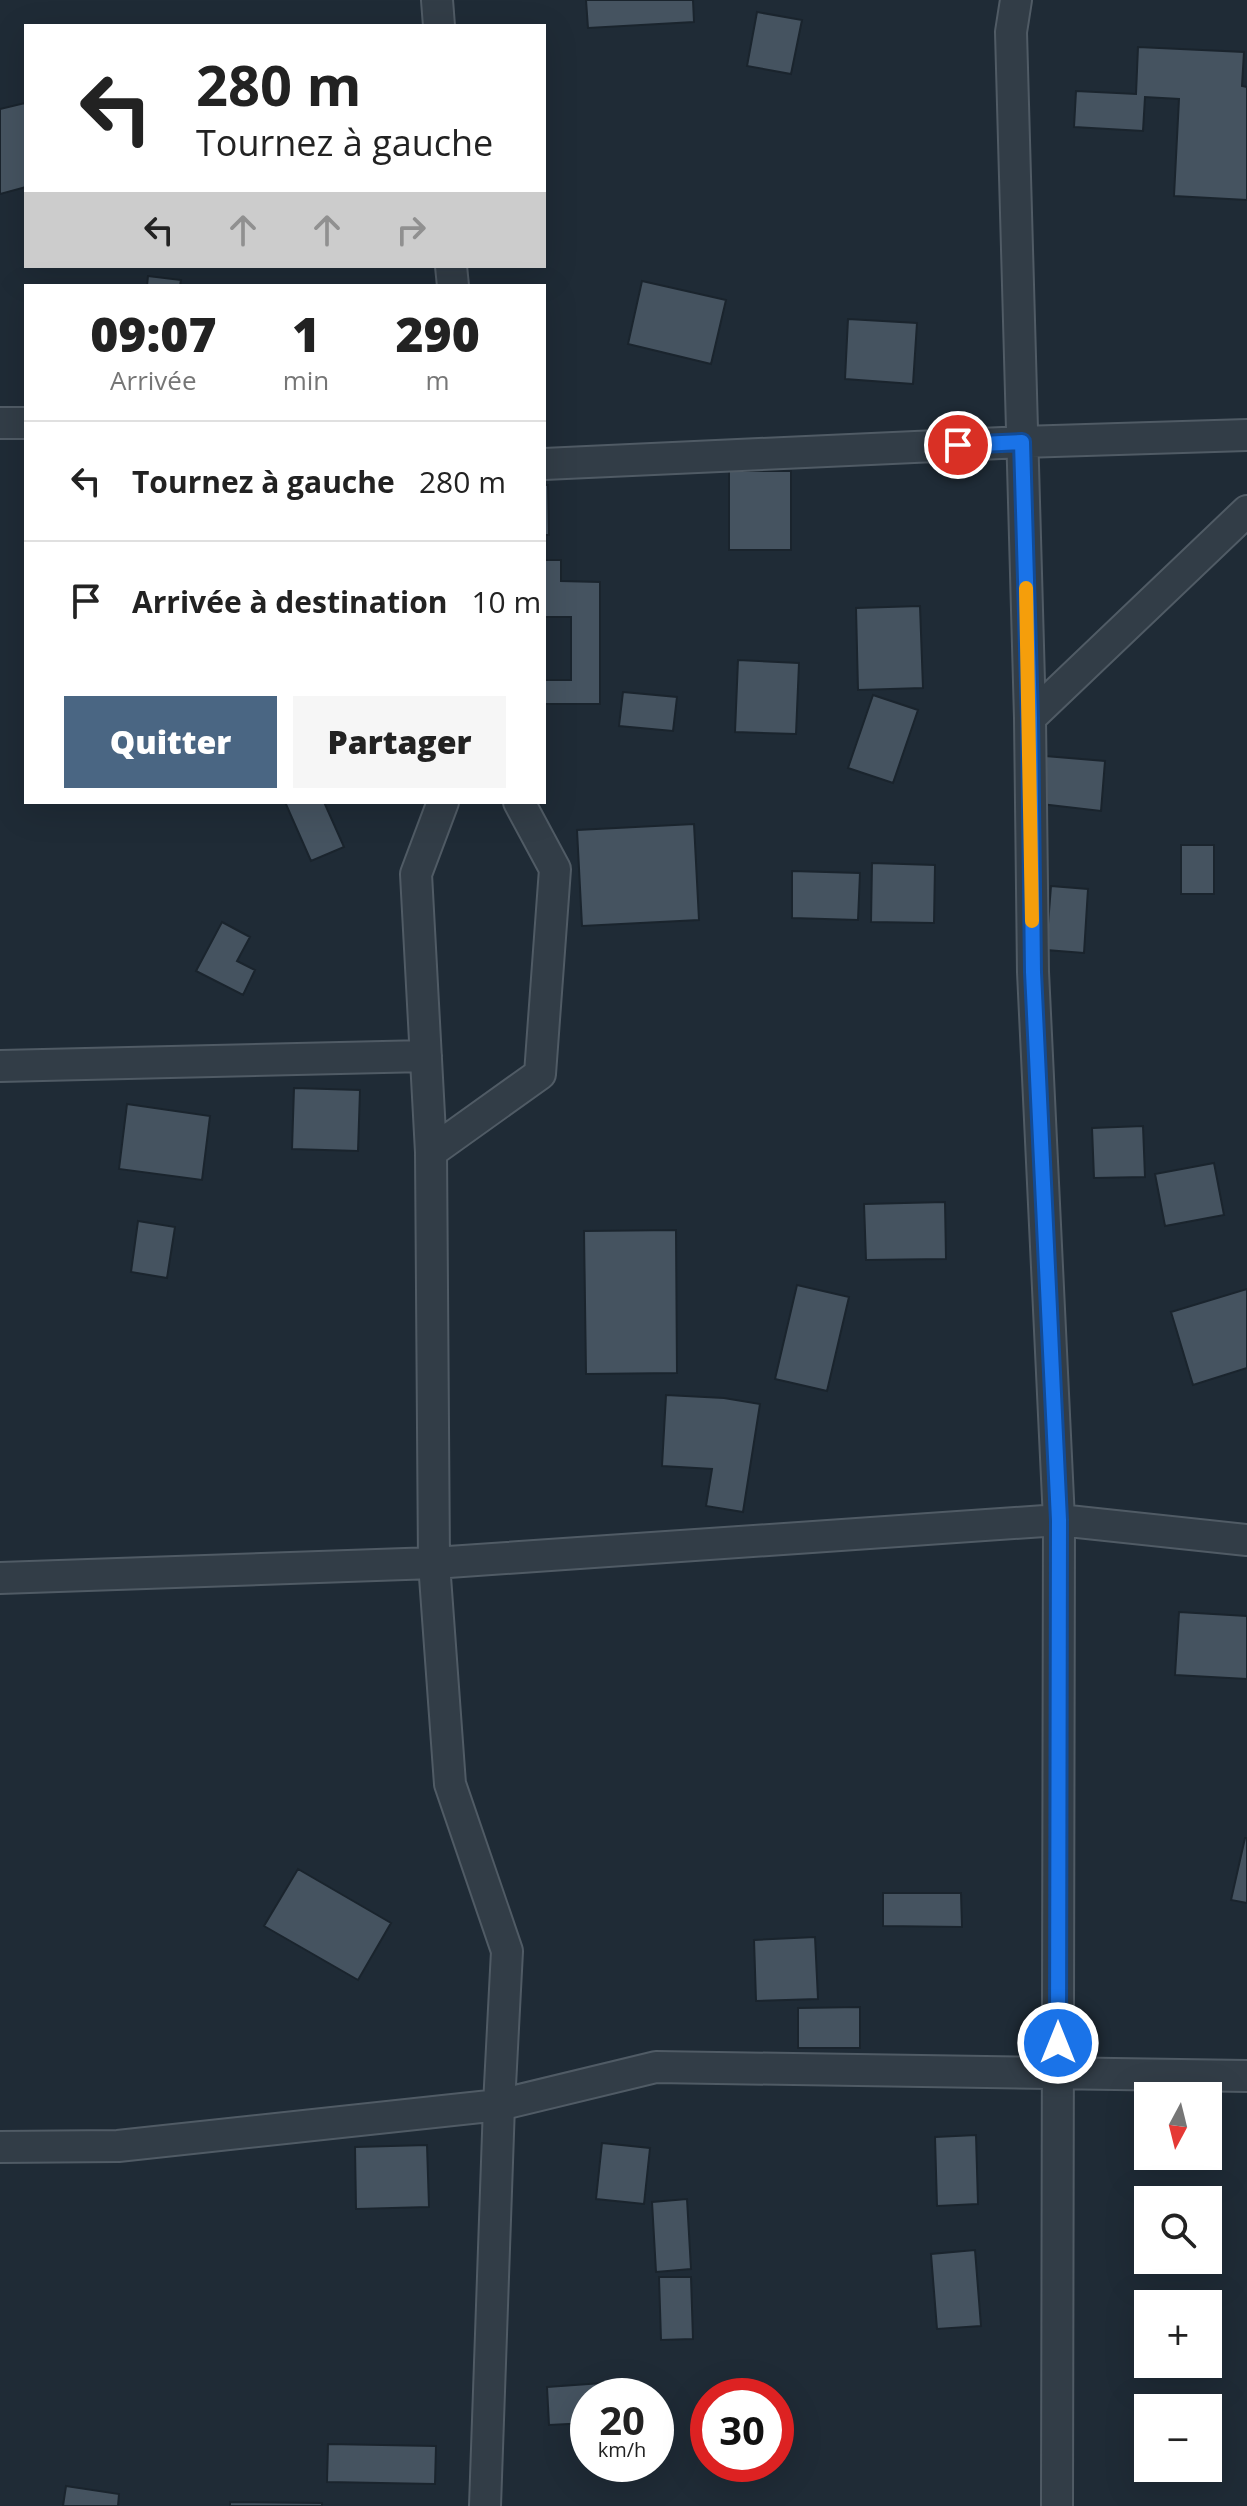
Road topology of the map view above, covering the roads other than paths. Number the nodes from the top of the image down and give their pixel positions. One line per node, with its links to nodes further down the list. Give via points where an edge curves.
1 (437, 0): 3 (street)
2 (1016, 0): 7 (street, via 1011,32)
3 (439, 24)
4 (0, 423): 5 (street)
5 (24, 423)
6 (1247, 435): 7 (street)
7 (1022, 442): 8 (street); 10 (street)
8 (546, 464)
9 (1247, 511): 10 (street)
10 (1030, 718): 16 (street, via 1033,972)
11 (442, 804): 13 (street, via 416,874)
12 (520, 804): 15 (street, via 555,869 540,1074)
13 (426, 1056): 14 (street); 15 (street)
14 (0, 1066)
15 (431, 1152): 18 (street)
16 (1059, 1520): 17 (street); 18 (street); 20 (street)
17 (1247, 1540)
18 (434, 1563): 19 (street); 22 (street, via 450,1784 507,1951)
19 (0, 1578)
20 (1058, 2074): 21 (street); 22 (street, via 656,2067); 25 (street)
21 (1247, 2076)
22 (499, 2105): 23 (street, via 118,2146); 24 (street)
23 (0, 2147)
24 (485, 2506)
25 (1057, 2506)

